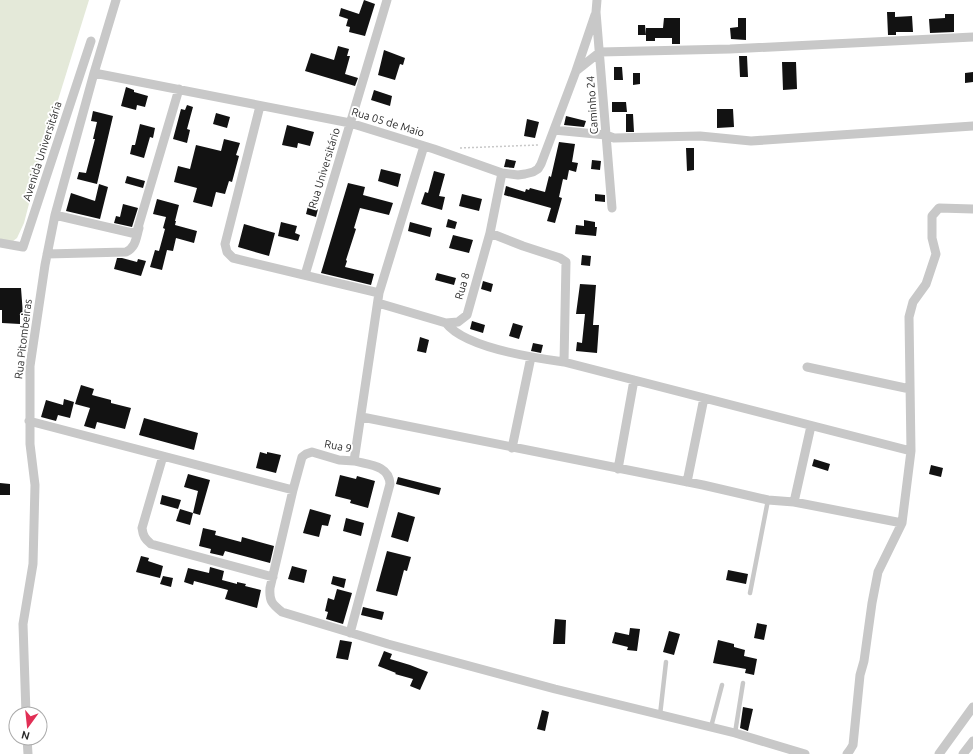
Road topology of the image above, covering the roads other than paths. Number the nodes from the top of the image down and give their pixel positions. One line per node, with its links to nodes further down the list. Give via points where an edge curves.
1 (116, 0): 9 (street, Rua Pitombeiras)
2 (387, 0): 12 (street, Rua Universitário)
3 (597, 0): 4 (street, Caminho 24)
4 (596, 12): 7 (street, Caminho 24); 8 (street, Rua 05 de Maio)
5 (973, 37): 7 (street, via 730,49)
6 (91, 41): 23 (street, Avenida Universitária, via 23,247)
7 (600, 52): 8 (street); 15 (street, Caminho 24)
8 (576, 71): 14 (street, Rua 05 de Maio)
9 (94, 73): 10 (street, Rua 05 de Maio); 20 (street, Rua Pitombeiras)
10 (179, 89): 11 (street, Rua 05 de Maio); 21 (street)
11 (260, 106): 12 (street, Rua 05 de Maio); 25 (street, via 225,244 226,249 233,258)
12 (350, 123): 16 (street, Rua 05 de Maio); 25 (street, Rua Universitário)
13 (973, 126): 15 (street, via 751,140 700,136 614,138)
14 (554, 130): 15 (street); 17 (street, Rua 05 de Maio, via 538,169 518,175)
15 (606, 135): 18 (street, Caminho 24)
16 (424, 146): 17 (street, Rua 05 de Maio); 26 (street, Rua 9)
17 (502, 173): 22 (street, Rua 8)
18 (612, 208)
19 (973, 209): 35 (street, via 939,208 932,216 932,238 936,254 926,284 913,302 909,317)
20 (55, 215): 21 (street, via 132,233); 24 (street, Rua Pitombeiras)
21 (139, 228): 24 (street, via 134,246 126,252)
22 (490, 233): 28 (street, Rua 8); 32 (street, via 566,262)
23 (0, 243)
24 (47, 254): 38 (street, Rua Pitombeiras, via 30,366)
25 (305, 275): 26 (street)
26 (379, 293): 27 (street, Rua 9)
27 (378, 303): 29 (street); 37 (street, Rua 9)
28 (467, 315): 29 (street, Rua 8, via 458,322); 30 (street)
29 (446, 322): 30 (street)
30 (461, 336): 31 (street)
31 (531, 357): 32 (street); 40 (street)
32 (564, 362): 34 (street)
33 (807, 367): 35 (street)
34 (634, 380): 36 (street); 44 (street)
35 (910, 389): 41 (street)
36 (704, 398): 39 (street); 45 (street)
37 (362, 417): 40 (street); 43 (street, Rua 9)
38 (29, 421): 42 (street); 56 (street, Rua Pitombeiras, via 35,485 33,564 23,624)
39 (811, 426): 41 (street); 48 (street)
40 (512, 448): 44 (street)
41 (911, 451): 49 (street)
42 (163, 456): 46 (street); 50 (street, via 142,528 145,539 151,544)
43 (354, 461): 46 (street, Rua 9, via 339,460 312,452 306,454 302,458); 52 (street, via 384,469 390,484)
44 (618, 469): 45 (street)
45 (687, 482): 47 (street)
46 (293, 490): 50 (street)
47 (768, 500): 48 (street); 51 (lane)
48 (794, 502): 49 (street)
49 (902, 523): 63 (street, via 878,572 860,675 853,744)
50 (273, 577): 52 (street, via 270,599 282,612)
51 (750, 593)
52 (350, 633): 58 (street)
53 (666, 662): 58 (lane)
54 (744, 683): 60 (lane)
55 (722, 685): 59 (lane)
56 (26, 706)
57 (973, 707): 64 (street)
58 (660, 715): 59 (street)
59 (711, 727): 60 (street)
60 (735, 733): 62 (street)
61 (973, 740): 65 (street)
62 (805, 754)
63 (847, 754)
64 (939, 754)
65 (963, 754)

